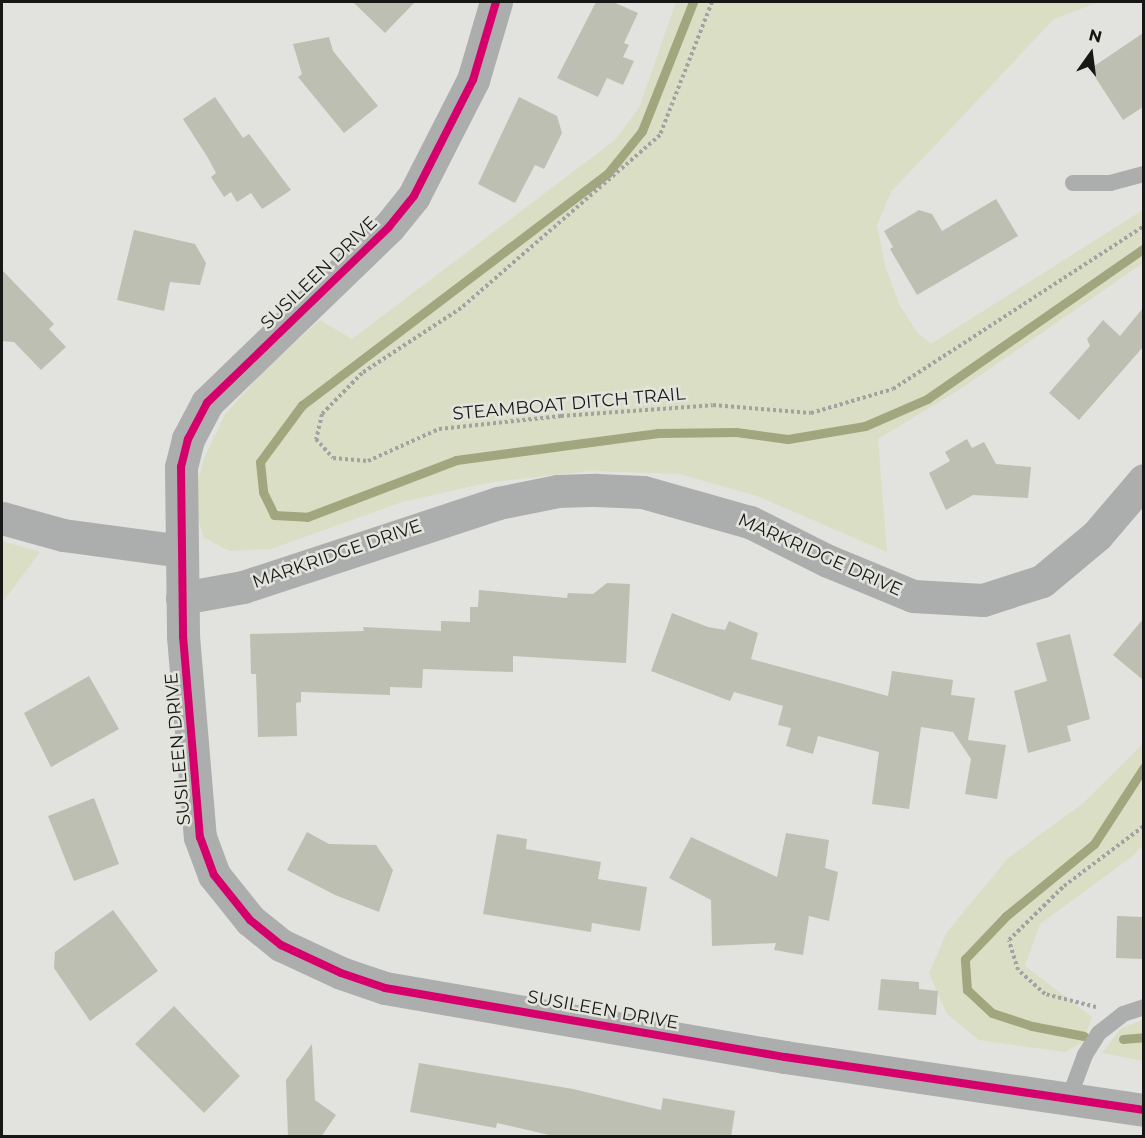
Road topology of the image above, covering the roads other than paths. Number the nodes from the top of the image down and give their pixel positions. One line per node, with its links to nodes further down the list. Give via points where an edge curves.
1 (496, 2): 6 (street, SUSILEEN DRIVE, via 473,80 414,196 389,227 225,384 196,421 181,467)
2 (1143, 174): 3 (lane, via 1110,183)
3 (1073, 183)
4 (1143, 480): 7 (street, MARKRIDGE DRIVE, via 1097,535 1042,581 983,600 913,596 828,561 750,522 643,492 597,490 558,491 498,503 243,586)
5 (2, 518): 6 (street, via 63,535)
6 (181, 551): 7 (street, SUSILEEN DRIVE)
7 (182, 598): 9 (street, SUSILEEN DRIVE, via 200,837 214,875 232,899 281,945 385,988 785,1057)
8 (1143, 1007): 9 (lane, via 1123,1014 1099,1033 1085,1055)
9 (1069, 1098): 10 (street, SUSILEEN DRIVE)
10 (1143, 1110)

